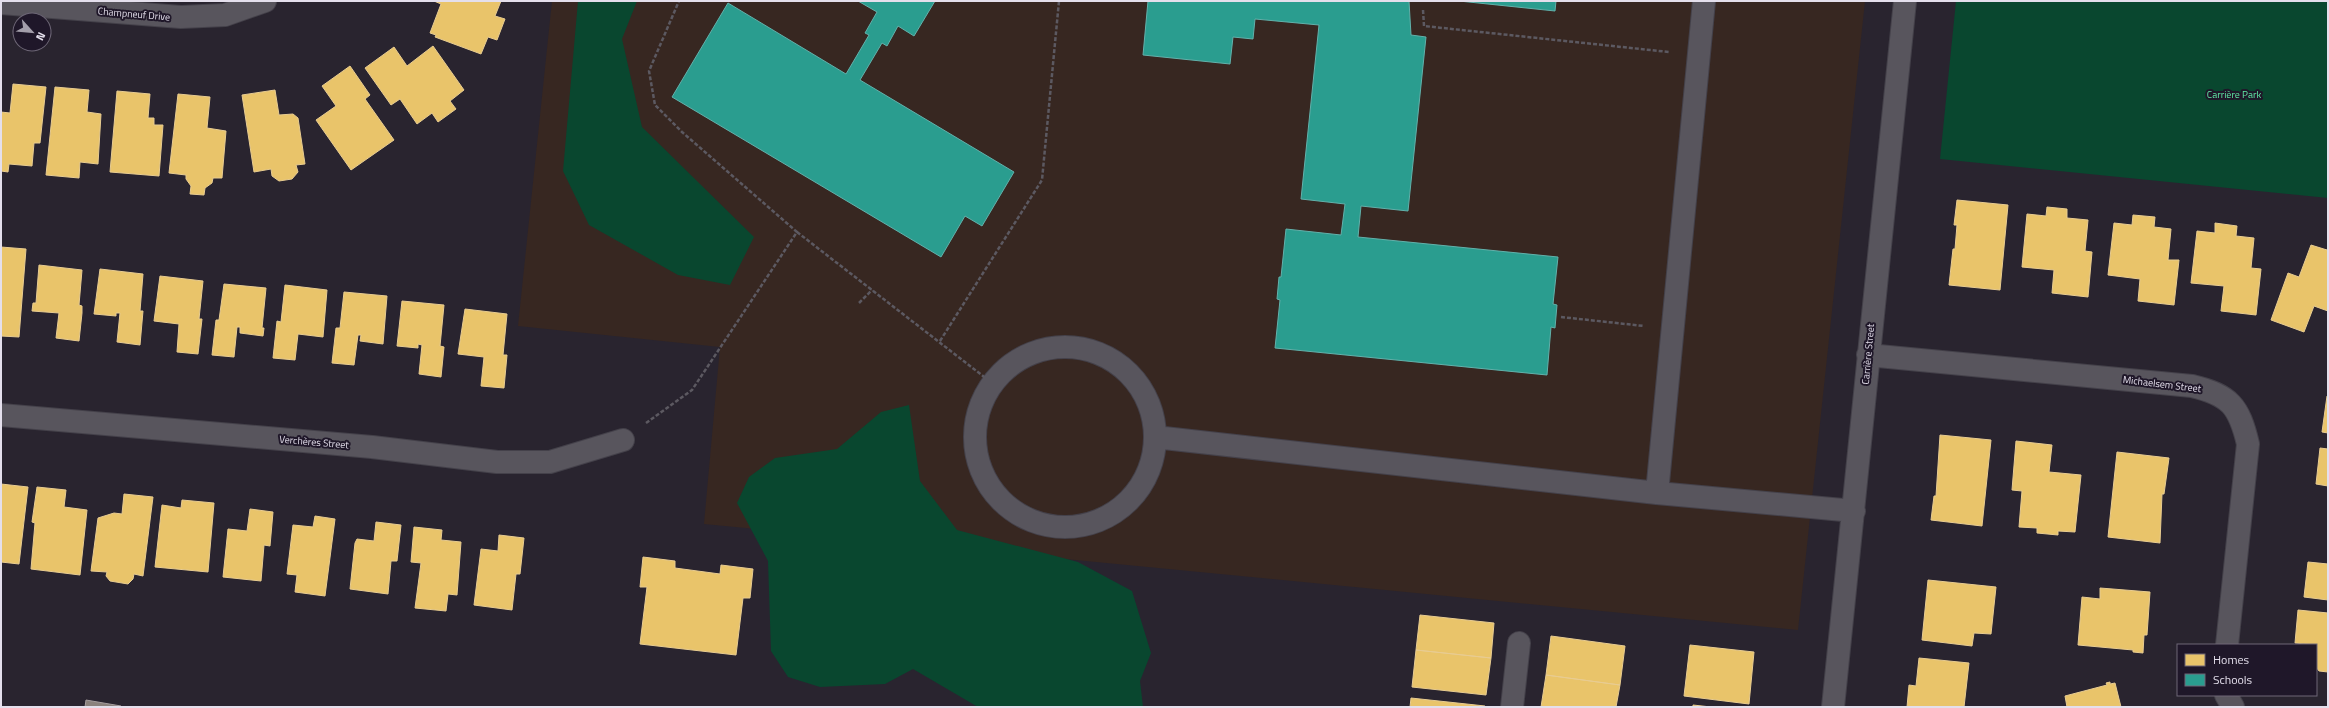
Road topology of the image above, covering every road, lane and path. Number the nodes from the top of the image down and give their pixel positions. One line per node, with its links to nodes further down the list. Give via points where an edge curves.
1 (265, 1): 6 (street, Champneuf Drive, via 225,15 181,17)
2 (679, 1): 9 (path, via 649,71 654,105)
3 (1059, 1): 14 (path, via 1042,180)
4 (1704, 1): 8 (street)
5 (1905, 1): 15 (street, Carrière Street)
6 (1, 3)
7 (1423, 10): 8 (path, via 1424,26 1673,52)
8 (1699, 57): 13 (street)
9 (797, 232): 10 (path); 19 (path, via 692,390)
10 (872, 290): 11 (path); 14 (path)
11 (859, 304)
12 (1561, 317): 13 (path)
13 (1673, 330): 20 (street)
14 (940, 341): 16 (path)
15 (1868, 355): 21 (street, Carrière Street); 23 (street, Michaelsem Street, via 2192,386 2214,392 2230,403 2242,421 2248,444)
16 (992, 383): 18 (street, via 1015,361 1043,348 1075,346 1105,355 1130,373 1148,400 1155,427); 18 (street, via 977,411 974,442 981,473 996,497 1018,515 1045,526 1073,527 1101,520 1125,504 1143,482 1153,456)
17 (1, 415): 19 (street, Verchères Street, via 372,447 497,462 550,462)
18 (1154, 437): 20 (street)
19 (623, 440)
20 (1657, 493): 21 (street)
21 (1854, 511): 26 (street, Carrière Street)
22 (1519, 643): 25 (street)
23 (2227, 644)
24 (2227, 696): 27 (street)
25 (1512, 707)
26 (1833, 707)
27 (2233, 707)

